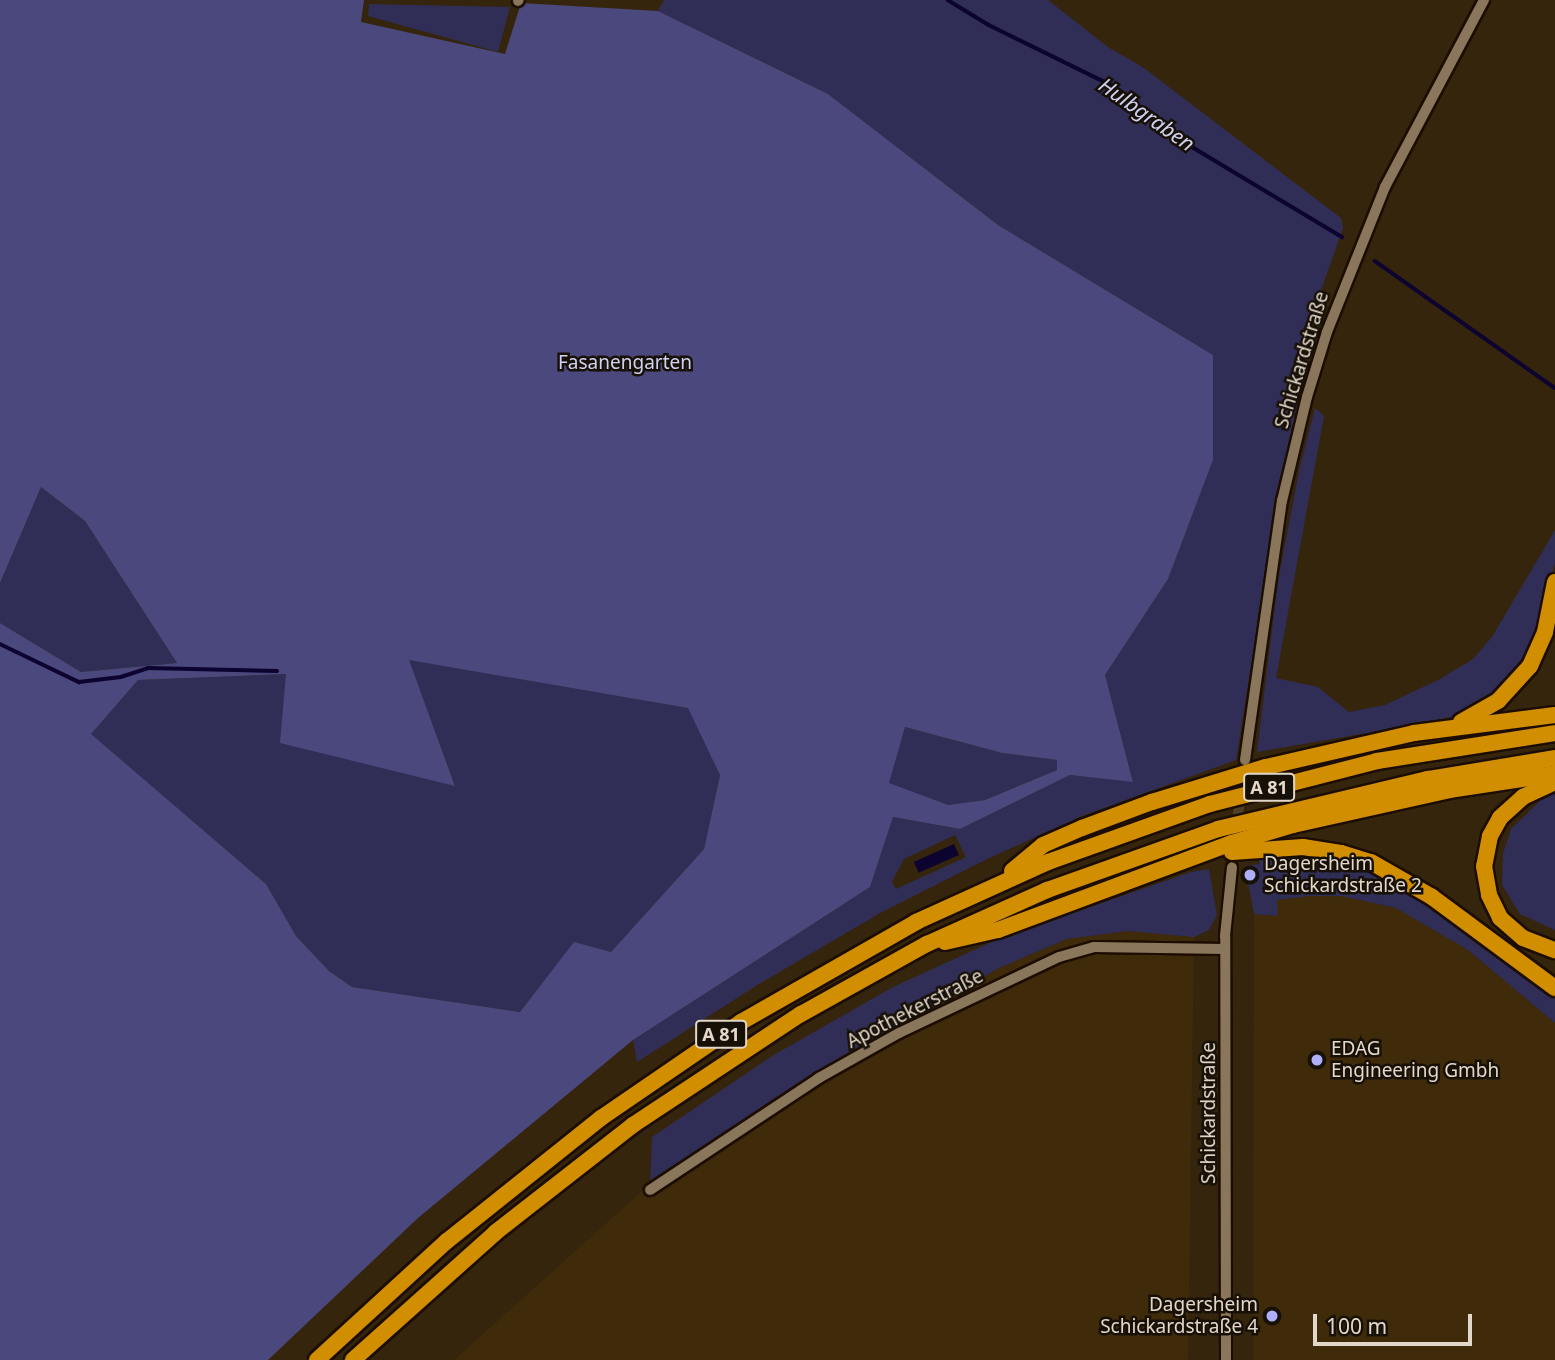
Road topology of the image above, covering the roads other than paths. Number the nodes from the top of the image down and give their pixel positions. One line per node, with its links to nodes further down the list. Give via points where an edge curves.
1 (1484, 0): 7 (street, Schickardstraße, via 1385,187 1323,343 1282,501)
2 (1555, 582): 4 (highway, via 1541,644 1524,675 1499,701)
3 (1555, 715): 4 (highway)
4 (1446, 728): 12 (highway, via 1277,764 1152,802 1043,845)
5 (1555, 733): 12 (highway, A 81, via 1406,755 1266,788 1110,838)
6 (1555, 758): 13 (highway, A 81, via 1401,785 1218,828 1047,890)
7 (1245, 760)
8 (1555, 775): 10 (highway, via 1357,809 1232,843)
9 (1555, 782): 15 (highway, via 1523,797 1500,818 1490,836 1484,866 1489,895 1500,918 1523,939)
10 (1198, 857): 13 (highway, via 998,930); 16 (highway, via 1286,846 1333,851 1371,862 1432,897)
11 (1232, 867): 14 (street, Schickardstraße)
12 (994, 885): 18 (highway, A 81, via 814,977 645,1086 471,1221)
13 (927, 944): 19 (highway, A 81, via 801,1014 633,1125 496,1232)
14 (1225, 949): 17 (street, Apothekerstraße, via 1094,947 1059,957 899,1033 819,1078); 20 (street, Schickardstraße)
15 (1555, 950)
16 (1555, 988)
17 (650, 1190)
18 (317, 1360)
19 (353, 1360)
20 (1226, 1360)

